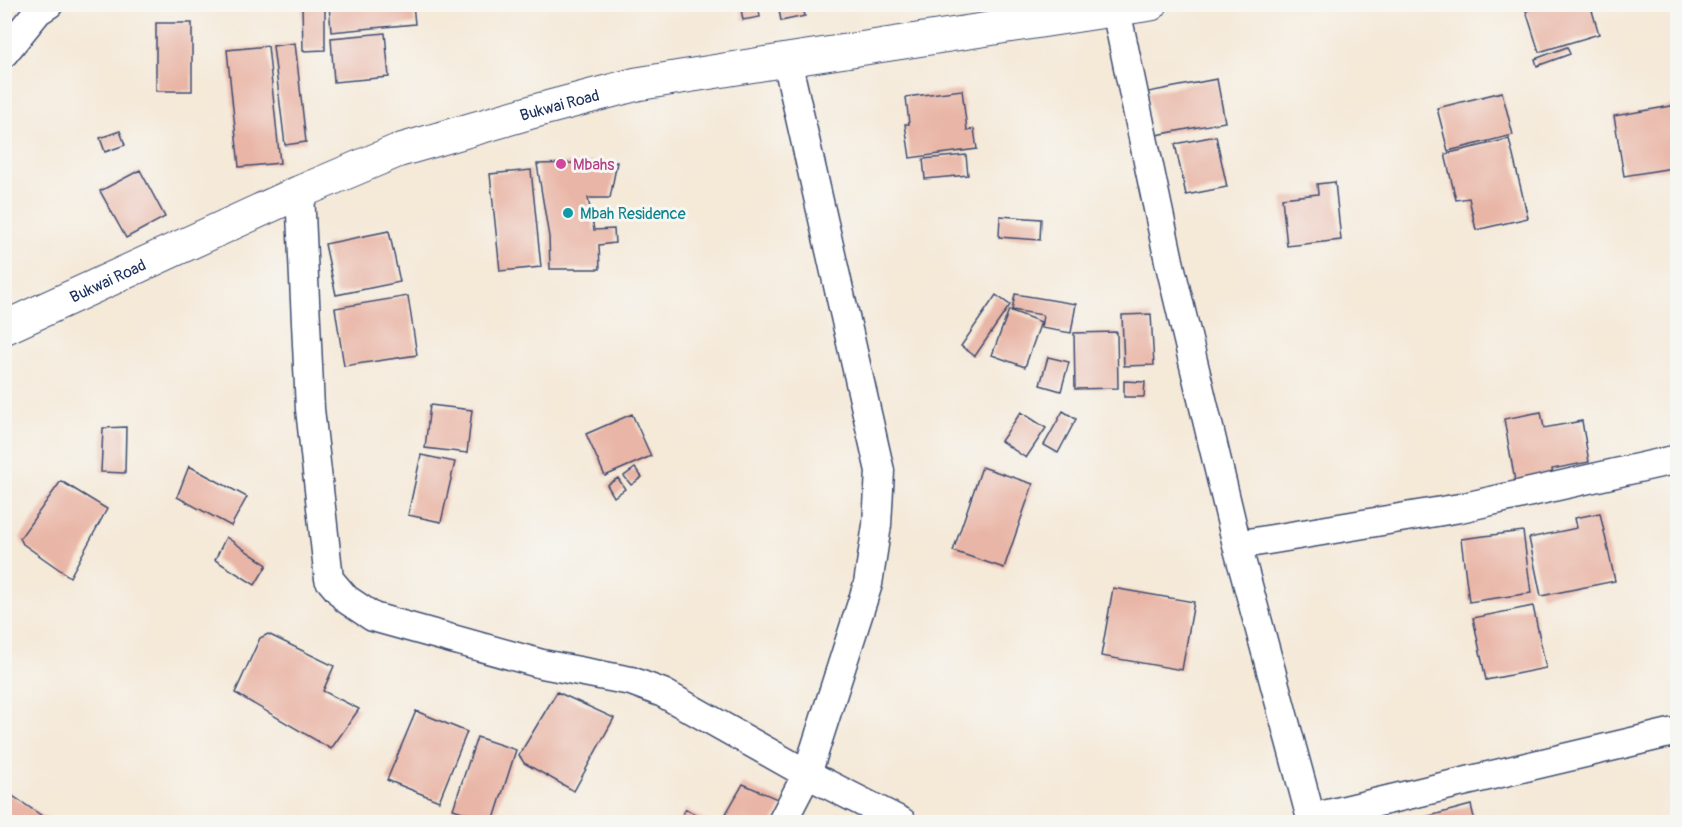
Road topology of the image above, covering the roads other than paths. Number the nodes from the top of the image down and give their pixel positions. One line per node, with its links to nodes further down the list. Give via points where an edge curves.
1 (49, 4): 4 (street, via 38,11)
2 (1151, 4): 3 (street, Bukwai Road)
3 (1116, 10): 5 (street, Bukwai Road); 9 (street, via 1169,261)
4 (4, 53)
5 (787, 60): 6 (street, Bukwai Road, via 637,84 535,111 397,151); 11 (street, via 880,471 868,584)
6 (300, 192): 7 (street, Bukwai Road); 11 (street, via 310,409 329,579 346,599 373,616 542,663 631,681 663,693)
7 (4, 328)
8 (1677, 459): 9 (street, via 1460,508)
9 (1237, 545): 12 (street)
10 (1677, 731): 12 (street)
11 (807, 774): 13 (street); 14 (street)
12 (1311, 820)
13 (782, 822)
14 (902, 822)

